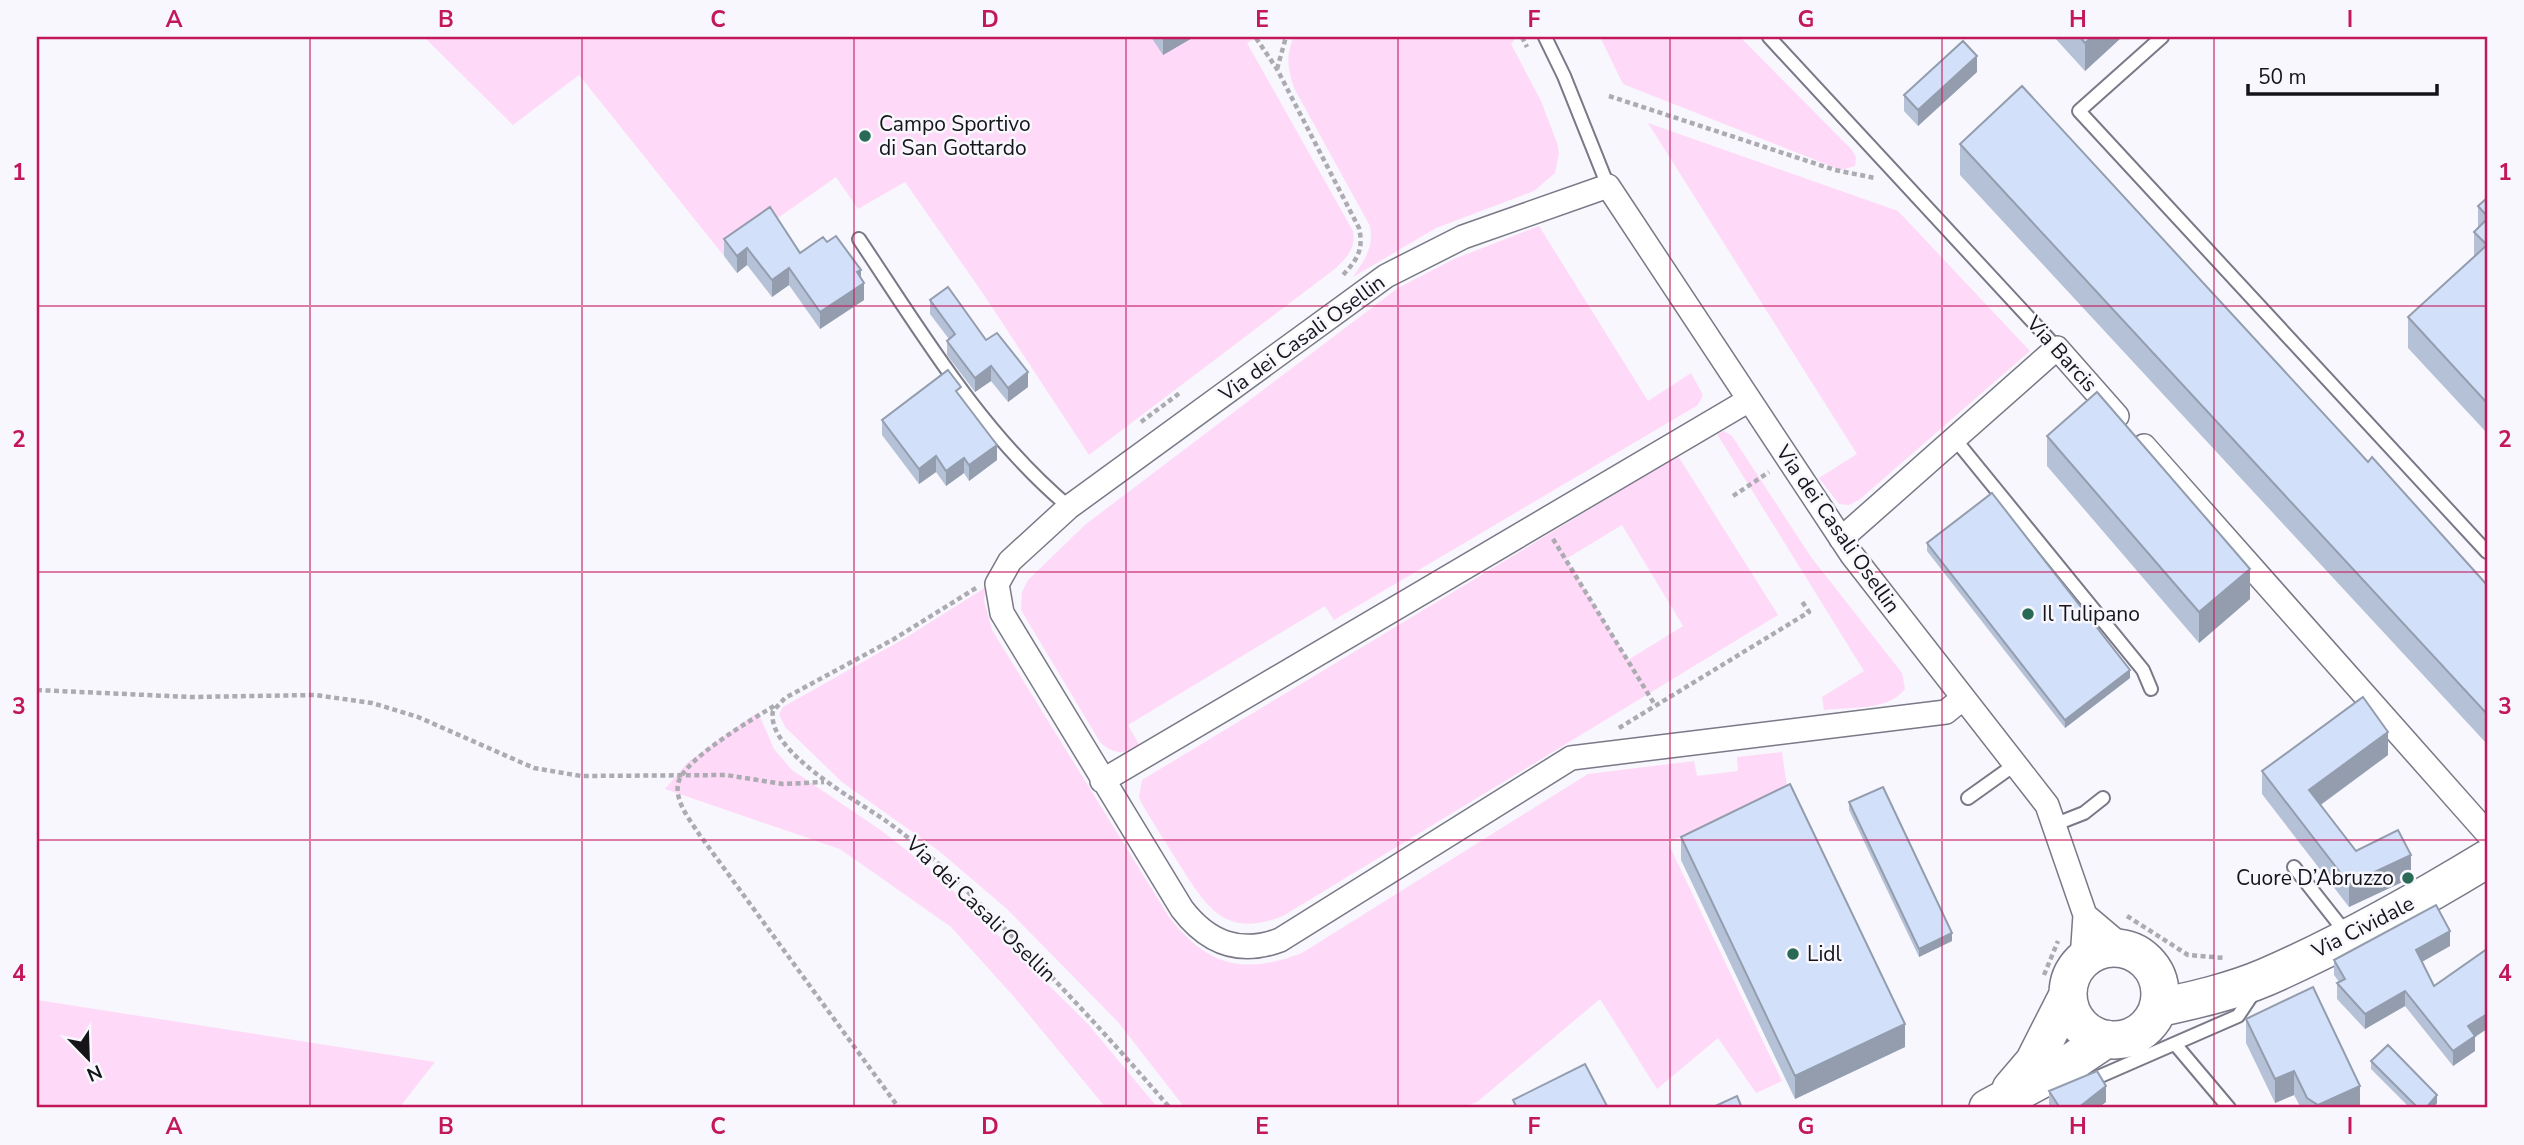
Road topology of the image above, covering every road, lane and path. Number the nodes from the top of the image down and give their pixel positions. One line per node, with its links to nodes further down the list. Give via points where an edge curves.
1 (1286, 37): 8 (path)
2 (1522, 37): 7 (path)
3 (1545, 37): 10 (lane)
4 (1769, 37): 11 (lane, Via Barcis)
5 (2162, 37): 22 (lane, via 2079,111)
6 (1256, 38): 8 (path)
7 (1530, 54)
8 (1277, 69): 13 (path, via 1359,228 1363,244)
9 (1609, 96): 11 (path, via 1836,170)
10 (1608, 186): 15 (street, Via dei Casali Osellin); 19 (street, Via dei Casali Osellin, via 1463,237 1386,276)
11 (1910, 186): 14 (lane, Via Barcis)
12 (859, 239): 19 (lane, via 981,417 1029,472)
13 (1343, 275)
14 (2057, 348): 16 (street); 38 (street, Via Barcis)
15 (1749, 400): 20 (street); 21 (street, Via dei Casali Osellin)
16 (1954, 438): 21 (street); 25 (lane, via 2143,670)
17 (1769, 472): 18 (path)
18 (1733, 496)
19 (1069, 506): 23 (street, Via dei Casali Osellin)
20 (1542, 522): 29 (path); 33 (street)
21 (1841, 539): 27 (street, Via dei Casali Osellin)
22 (2487, 552)
23 (1010, 561): 28 (path, via 982,585 922,622); 33 (street, via 999,578 998,604)
24 (1801, 600): 29 (path, via 1809,612)
25 (2151, 689)
26 (37, 690): 32 (path, via 191,697 315,695 372,703 418,717 534,768 581,776)
27 (1963, 698): 31 (street, Via dei Casali Osellin); 33 (street, via 1945,712 1571,758 1262,947 1217,942 1192,921)
28 (778, 704): 32 (path, via 719,743); 34 (path, Via dei Casali Osellin, via 771,719 774,728)
29 (1655, 705): 30 (path)
30 (1613, 732)
31 (2017, 763): 35 (lane); 37 (street, Via dei Casali Osellin)
32 (680, 777): 34 (path, via 726,775 783,784); 52 (path, via 680,801 699,834)
33 (1102, 781)
34 (825, 782): 53 (path, Via dei Casali Osellin, via 933,858 1092,1017)
35 (1968, 798)
36 (2102, 798): 37 (lane, via 2084,813)
37 (2056, 824): 42 (street, Via dei Casali Osellin)
38 (2487, 833)
39 (2487, 859): 43 (main road, Via Cividale)
40 (2294, 867): 43 (lane)
41 (2116, 908): 46 (path, via 2188,955)
42 (2085, 915): 44 (street, Via dei Casali Osellin); 45 (street)
43 (2349, 936): 46 (main road, Via Cividale)
44 (2071, 947): 45 (main road, via 2094,951 2109,947); 47 (path); 47 (main road, via 2069,982)
45 (2139, 959): 46 (main road, via 2178,981); 48 (main road, via 2159,981)
46 (2246, 974): 48 (main road, Via Cividale); 50 (lane, via 2238,1016)
47 (2054, 989): 49 (main road, via 2083,1029); 51 (main road, via 2034,1062)
48 (2158, 1008): 49 (main road)
49 (2128, 1044): 50 (lane); 51 (main road, via 2064,1067)
50 (2175, 1044): 54 (lane)
51 (1993, 1106)
52 (899, 1108)
53 (1170, 1108)
54 (2229, 1108)

